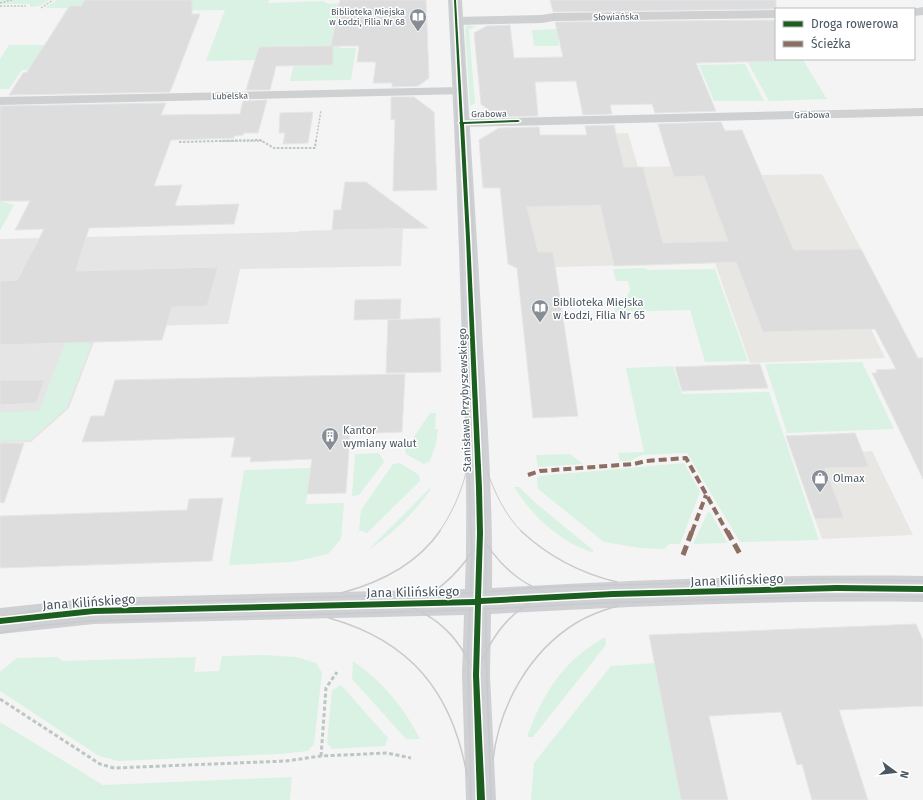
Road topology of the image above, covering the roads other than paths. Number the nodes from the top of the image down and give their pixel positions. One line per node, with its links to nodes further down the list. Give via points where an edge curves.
1 (455, 0): 3 (street, Stanisława Przybyszewskiego)
2 (775, 14): 3 (street, Słowiańska)
3 (456, 21): 4 (street, Stanisława Przybyszewskiego)
4 (460, 91): 5 (street, Lubelska); 7 (street, Stanisława Przybyszewskiego)
5 (0, 101)
6 (923, 112): 7 (street, Grabowa)
7 (462, 123): 9 (street, Stanisława Przybyszewskiego, via 478,464)
8 (923, 589): 9 (street, Jana Kilińskiego, via 837,588 613,594)
9 (479, 601): 10 (street, Jana Kilińskiego, via 94,611); 11 (street, Stanisława Przybyszewskiego, via 476,675)
10 (0, 621)
11 (481, 800)

